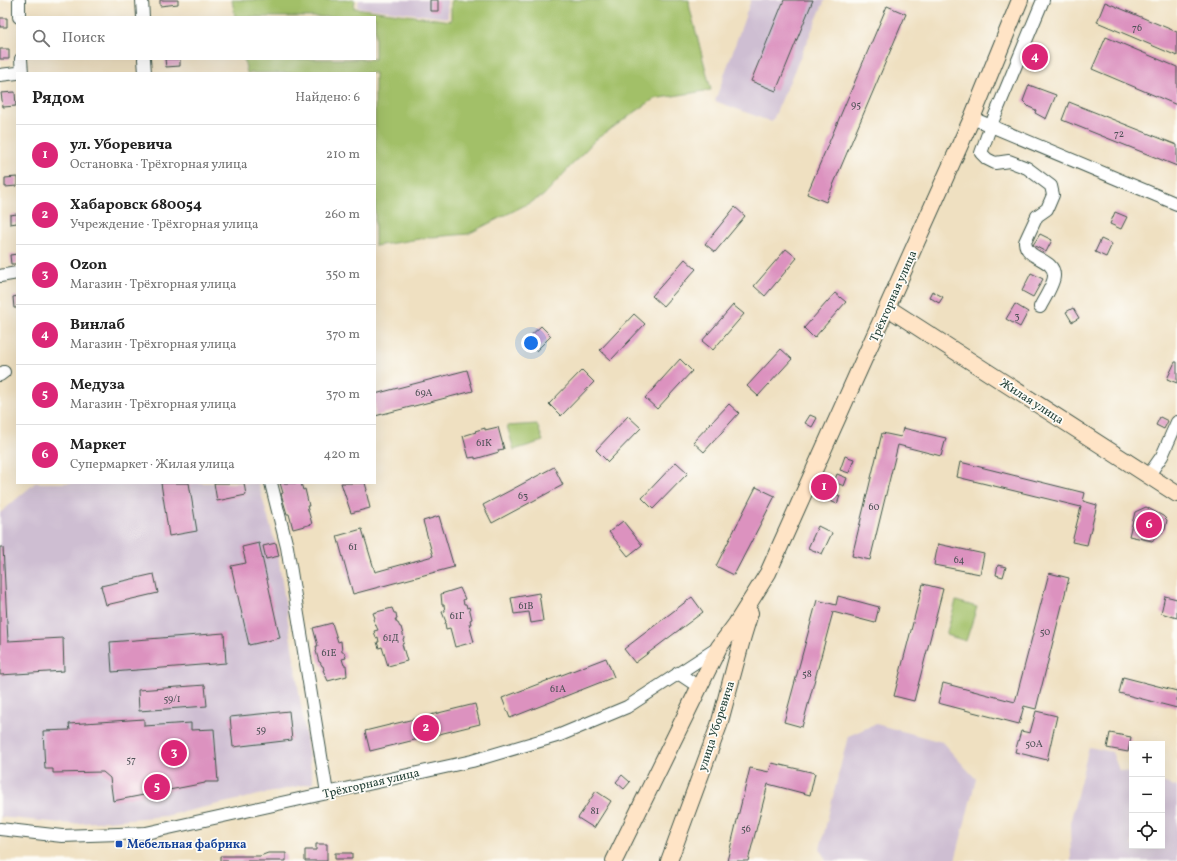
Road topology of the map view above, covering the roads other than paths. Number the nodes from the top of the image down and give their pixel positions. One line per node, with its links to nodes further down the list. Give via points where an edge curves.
1 (19, 0): 5 (street)
2 (142, 0): 6 (street)
3 (1020, 0): 13 (main road, Трёхгорная улица)
4 (1043, 0): 14 (street)
5 (19, 16)
6 (143, 16)
7 (22, 60): 9 (street)
8 (144, 60): 10 (street)
9 (22, 72)
10 (145, 72)
11 (16, 73): 12 (street)
12 (0, 75)
13 (972, 118): 14 (street); 19 (main road, Трёхгорная улица)
14 (991, 125): 15 (street); 18 (street, via 981,153 995,163 1008,161 1027,168 1051,186 1053,195 1047,209 1037,216 1025,242 1029,252 1051,266 1054,272 1053,281)
15 (1177, 204)
16 (16, 274): 17 (street)
17 (0, 276)
18 (1040, 307)
19 (888, 308): 21 (main road, Жилая улица); 24 (main road, Трёхгорная улица)
20 (1177, 422): 21 (street, via 1162,456)
21 (1148, 476): 23 (main road, Жилая улица)
22 (271, 484): 28 (street, via 287,547)
23 (1177, 494)
24 (759, 589): 25 (main road); 31 (main road, улица Уборевича, via 743,636 719,725)
25 (719, 647): 26 (street, Трёхгорная улица); 27 (main road)
26 (678, 673): 27 (street); 28 (street, Трёхгорная улица, via 627,707 560,735 472,761)
27 (698, 687): 30 (main road)
28 (327, 793): 29 (street, Трёхгорная улица, via 146,833 62,836)
29 (0, 829)
30 (614, 861)
31 (669, 861)

